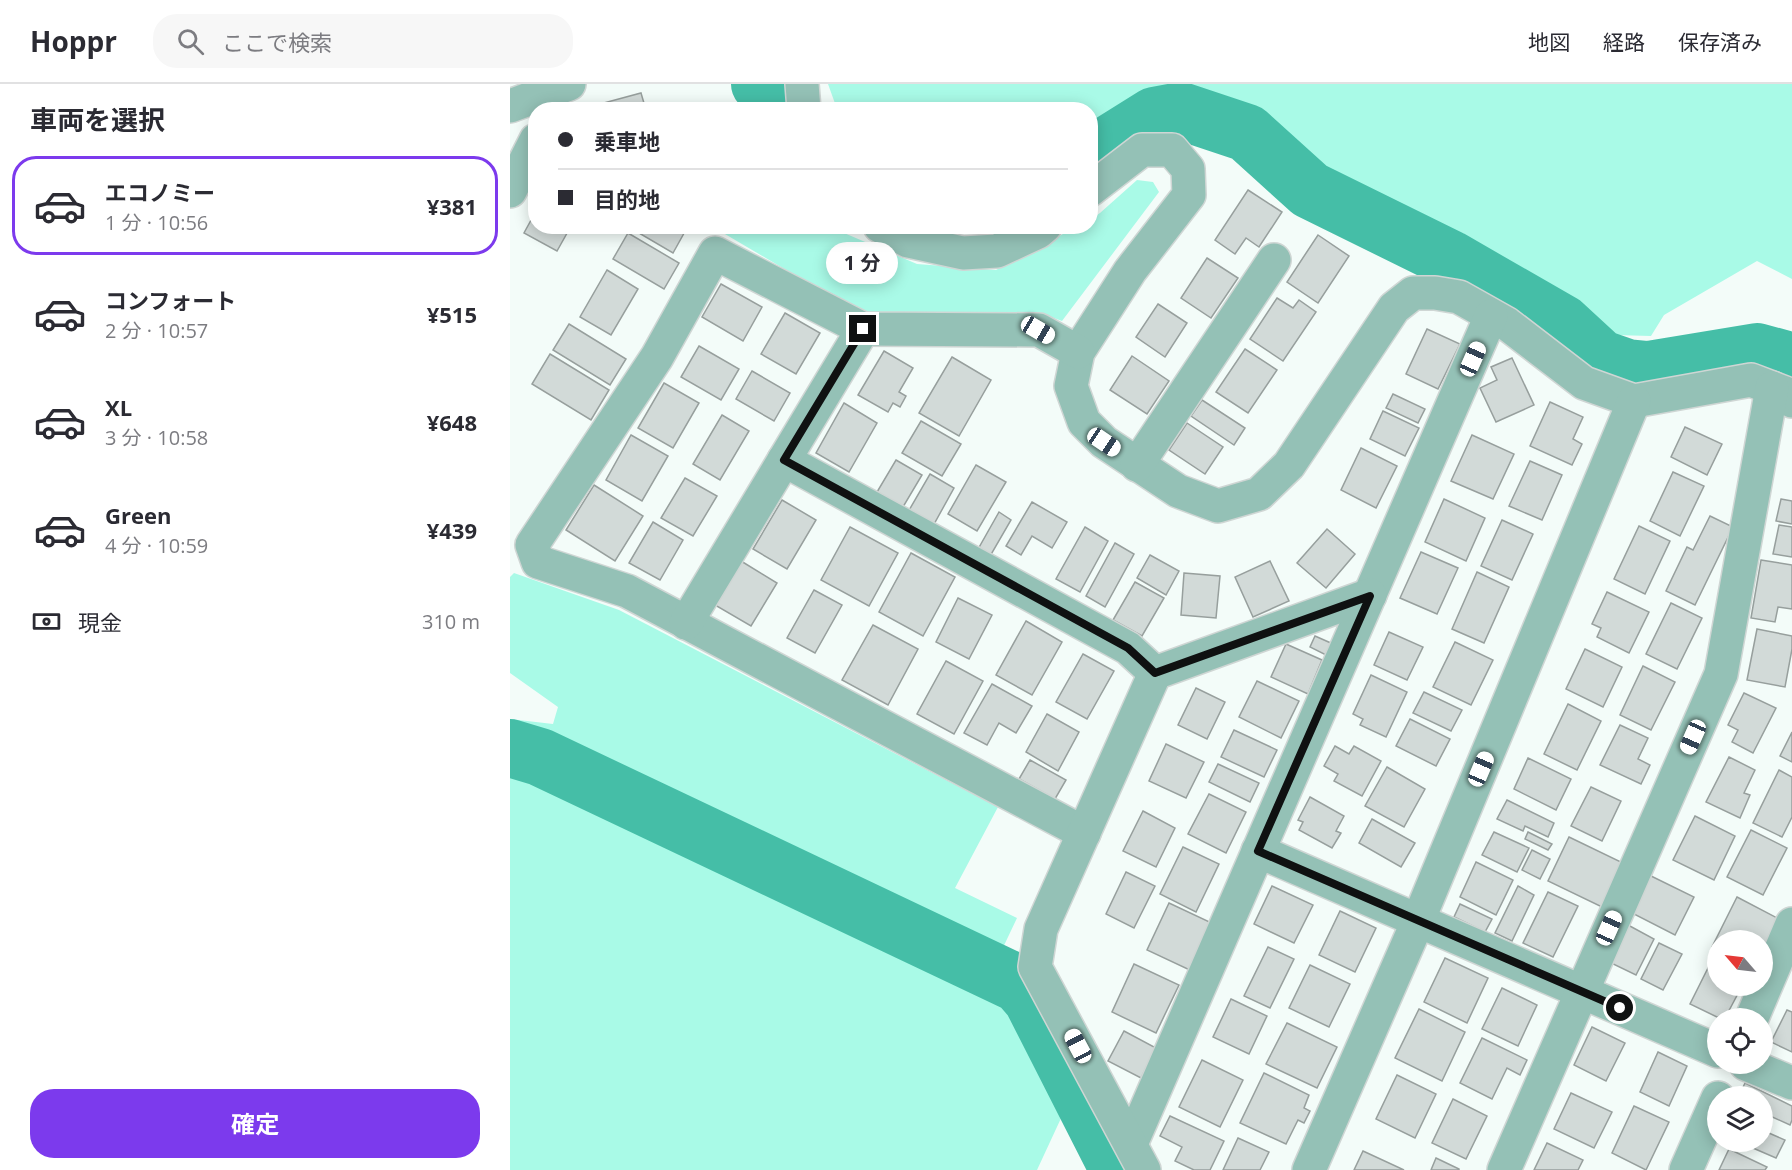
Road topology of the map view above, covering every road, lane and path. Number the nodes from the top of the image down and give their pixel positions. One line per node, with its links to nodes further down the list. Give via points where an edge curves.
1 (802, 84): 3 (street)
2 (560, 93): 4 (street)
3 (803, 102)
4 (510, 106)
5 (528, 156): 7 (street)
6 (1098, 184): 13 (street, via 1142,150 1172,150 1188,168 1189,195 1130,271)
7 (510, 191)
8 (895, 234): 9 (street, via 908,241 963,253 997,250)
9 (1033, 234)
10 (1274, 260): 17 (street)
11 (1491, 316): 15 (street, via 1584,383); 17 (street, via 1459,297 1413,293 1394,308 1289,465 1259,494 1218,506 1178,491); 18 (street)
12 (863, 329): 13 (street, via 1038,330); 16 (street); 19 (street, via 715,253 657,357 532,545 538,562 627,591)
13 (1078, 352): 17 (street, via 1071,386 1084,422)
14 (1782, 395): 15 (street, via 1751,380); 25 (street, via 1721,674)
15 (1634, 401): 23 (street)
16 (784, 460): 19 (street); 20 (street, via 1128,648)
17 (1137, 465)
18 (1370, 596): 20 (street); 22 (street)
19 (686, 623): 21 (street)
20 (1155, 673): 21 (street)
21 (1084, 833): 31 (street, via 1041,928 1035,967)
22 (1258, 851): 23 (street); 31 (street)
23 (1418, 921): 25 (street); 32 (street)
24 (1792, 924): 26 (street)
25 (1581, 991): 27 (street); 33 (street)
26 (1756, 1008)
27 (1707, 1046)
28 (1770, 1074): 29 (street)
29 (1792, 1083)
30 (1707, 1122): 34 (street)
31 (1138, 1157)
32 (1309, 1170)
33 (1503, 1170)
34 (1686, 1170)

